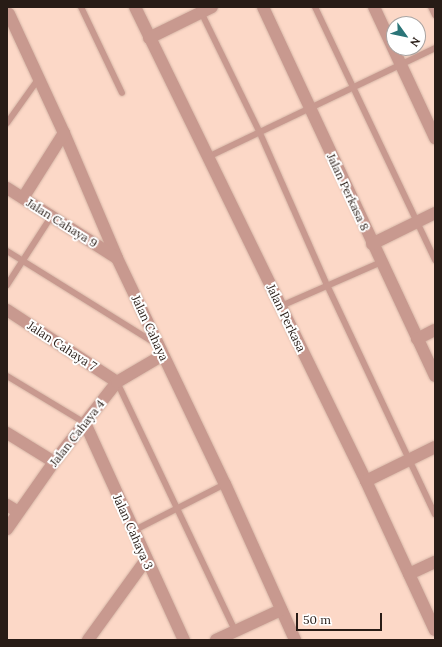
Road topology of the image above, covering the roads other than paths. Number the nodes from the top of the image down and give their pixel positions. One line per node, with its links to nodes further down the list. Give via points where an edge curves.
1 (81, 7): 15 (lane)
2 (135, 7): 10 (street, Jalan Perkasa)
3 (263, 7): 16 (street, Jalan Perkasa 8)
4 (315, 7): 14 (lane)
5 (374, 7): 12 (street)
6 (431, 7): 9 (lane)
7 (204, 9): 10 (street); 18 (lane)
8 (10, 13): 13 (street, Jalan Cahaya)
9 (435, 15)
10 (149, 38): 21 (street, Jalan Perkasa)
11 (435, 48): 12 (lane)
12 (401, 64): 14 (lane); 20 (street)
13 (39, 78): 17 (lane); 19 (street, Jalan Cahaya)
14 (353, 87): 16 (lane); 26 (lane)
15 (122, 93)
16 (310, 109): 18 (lane); 27 (street, Jalan Perkasa 8)
17 (7, 123)
18 (259, 132): 21 (lane); 34 (lane)
19 (64, 133): 23 (street); 29 (street, Jalan Cahaya)
20 (435, 138)
21 (208, 157): 35 (street, Jalan Perkasa)
22 (7, 188): 23 (street, Jalan Cahaya 9)
23 (23, 198): 25 (street, Jalan Cahaya 9)
24 (435, 213): 26 (street)
25 (51, 217): 29 (street, Jalan Cahaya 9); 31 (lane)
26 (417, 222): 27 (street); 30 (lane)
27 (372, 244): 32 (street, Jalan Perkasa 8)
28 (7, 251): 31 (lane)
29 (117, 258): 39 (street, Jalan Cahaya)
30 (435, 260)
31 (23, 261): 33 (lane); 39 (lane)
32 (381, 262): 34 (lane); 38 (street, Jalan Perkasa 8)
33 (7, 285)
34 (328, 285): 35 (lane); 46 (lane)
35 (281, 306): 48 (street, Jalan Perkasa)
36 (7, 310): 42 (street, Jalan Cahaya 7)
37 (435, 330): 38 (street)
38 (417, 339): 41 (street, Jalan Perkasa 8)
39 (160, 350): 42 (street, Jalan Cahaya 4); 49 (street, Jalan Cahaya)
40 (7, 376): 43 (lane)
41 (435, 376)
42 (117, 382): 43 (street, Jalan Cahaya 4); 51 (lane)
43 (85, 423): 47 (street, Jalan Cahaya 4); 55 (street, Jalan Cahaya 3)
44 (7, 433): 47 (street)
45 (435, 447): 46 (street)
46 (410, 460): 48 (street); 52 (lane)
47 (54, 462): 53 (street, Jalan Cahaya 4)
48 (366, 481): 58 (street, Jalan Perkasa)
49 (225, 484): 51 (lane); 59 (street, Jalan Cahaya)
50 (7, 505): 53 (street)
51 (177, 508): 55 (lane); 61 (lane)
52 (434, 509)
53 (18, 512): 54 (street, Jalan Cahaya 4)
54 (7, 528)
55 (133, 531): 56 (street, Jalan Cahaya 3)
56 (146, 560): 62 (street); 63 (street, Jalan Cahaya 3)
57 (435, 562): 58 (street)
58 (409, 574): 60 (street, Jalan Perkasa)
59 (281, 610): 61 (street); 65 (street, Jalan Cahaya)
60 (435, 630)
61 (235, 631): 64 (street)
62 (88, 640)
63 (184, 640)
64 (216, 640)
65 (295, 640)

